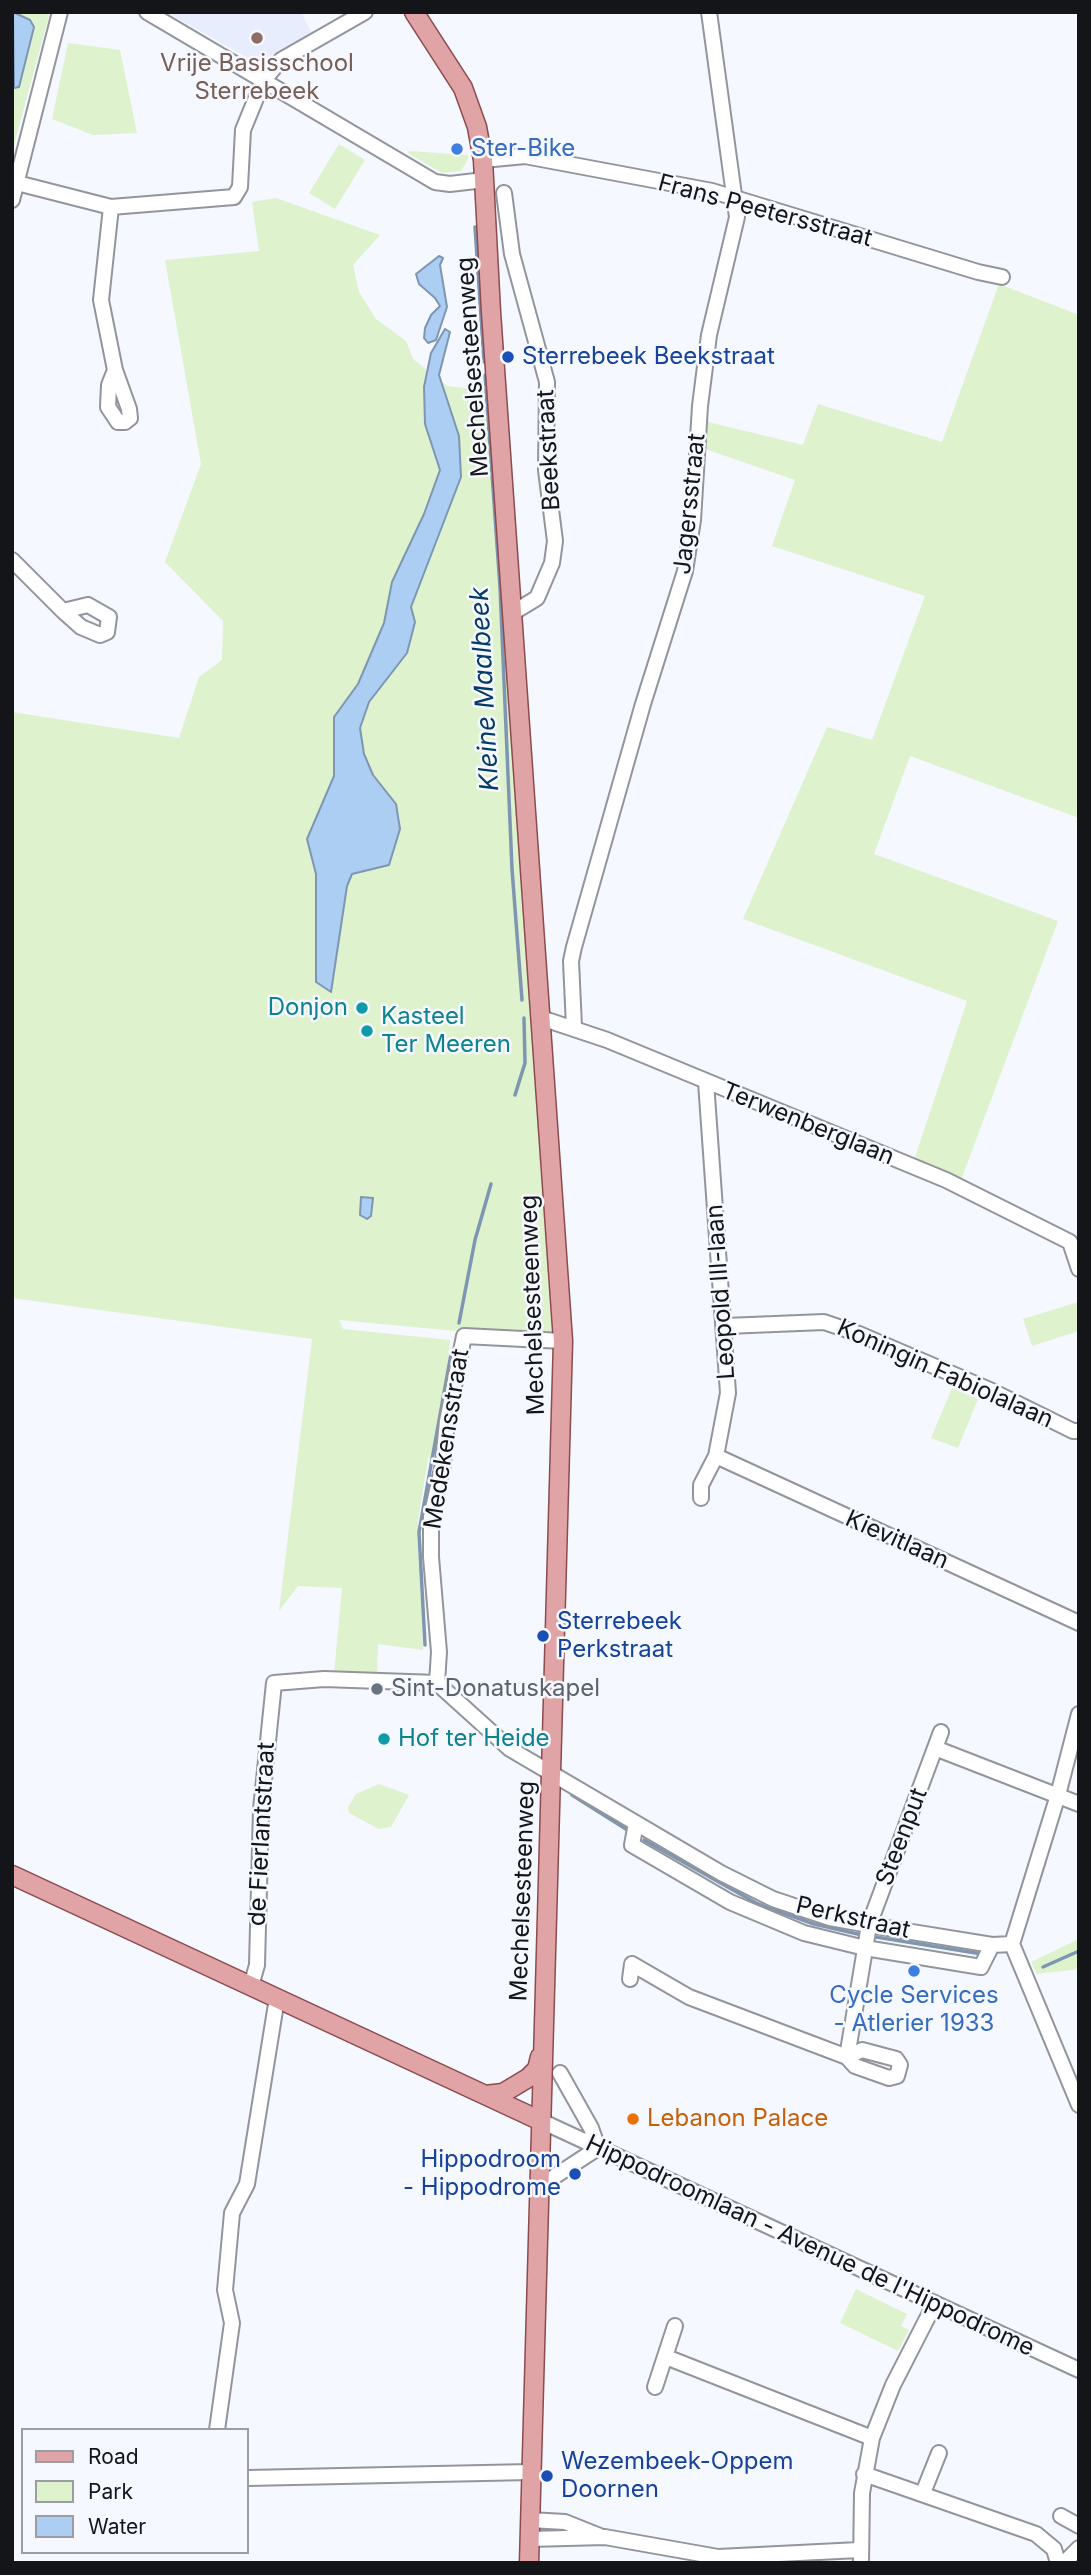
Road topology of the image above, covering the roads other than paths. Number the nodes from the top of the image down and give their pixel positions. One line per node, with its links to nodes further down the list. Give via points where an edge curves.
1 (60, 12): 9 (street)
2 (146, 12): 6 (street)
3 (365, 12): 6 (street, via 281,60)
4 (414, 12): 7 (main road, Mechelsesteenweg, via 463,88)
5 (709, 12): 11 (street, Jagersstraat)
6 (263, 81): 8 (street, via 435,182); 13 (street, via 243,130 238,193 229,199)
7 (483, 160): 8 (main road, Mechelsesteenweg); 11 (street, Frans Peetersstraat, via 525,156)
8 (484, 180): 18 (main road, Mechelsesteenweg, via 500,304)
9 (17, 183): 12 (street); 13 (street)
10 (504, 193): 18 (street, Beekstraat, via 508,237 547,382 546,470 555,541 552,563 537,598)
11 (732, 197): 14 (street, Frans Peetersstraat); 20 (street, Jagersstraat, via 737,217 709,335 685,571 574,947)
12 (12, 200)
13 (111, 207): 15 (street, via 101,300)
14 (1002, 276)
15 (115, 370)
16 (12, 560): 17 (street)
17 (63, 611)
18 (514, 612): 19 (main road, Mechelsesteenweg)
19 (541, 1018): 20 (street, Terwenberglaan); 24 (main road, Mechelsesteenweg)
20 (574, 1027): 21 (street, Terwenberglaan)
21 (706, 1082): 22 (street, Terwenberglaan, via 946,1180 1070,1242); 23 (street, Leopold III-laan)
22 (1079, 1269)
23 (726, 1325): 25 (street, Koningin Fabiolalaan, via 824,1322); 26 (street, Leopold III-laan, via 728,1393)
24 (563, 1341): 29 (street, Medekensstraat, via 464,1336 431,1517 439,1651); 33 (main road, Mechelsesteenweg)
25 (1079, 1431)
26 (716, 1456): 27 (street, Leopold III-laan, via 701,1485); 28 (street, Kievitlaan)
27 (701, 1498)
28 (1079, 1623)
29 (436, 1683): 33 (street, Perkstraat, via 504,1745); 43 (street, de Fierlantstraat, via 324,1679 274,1683 261,1809 257,1965)
30 (1079, 1714): 34 (street)
31 (941, 1732): 32 (street, Steenput)
32 (935, 1748): 34 (street); 38 (street, Steenput)
33 (551, 1774): 36 (street, Perkstraat); 45 (main road, Mechelsesteenweg)
34 (1058, 1795): 35 (street); 39 (street)
35 (1079, 1804)
36 (636, 1823): 38 (street, Perkstraat, via 761,1894 821,1915); 41 (street, via 632,1845 701,1886 804,1933)
37 (12, 1875): 43 (main road)
38 (869, 1925): 40 (street, Perkstraat); 41 (street, Steenput)
39 (1012, 1944): 40 (street, Perkstraat); 48 (street)
40 (992, 1945): 41 (street, via 981,1967)
41 (865, 1948): 42 (street, Steenput, via 847,2057 689,1997 632,1964)
42 (630, 1979)
43 (251, 1986): 44 (main road)
44 (277, 1998): 47 (main road); 57 (street, via 247,2183 232,2213 225,2290 232,2323)
45 (542, 2043): 47 (main road, via 534,2072 506,2092); 49 (main road, Mechelsesteenweg)
46 (560, 2073): 50 (street)
47 (485, 2095): 49 (main road)
48 (1079, 2105)
49 (541, 2121): 50 (street, Hippodroomlaan - Avenue de l'Hippodrome); 51 (main road, Mechelsesteenweg)
50 (598, 2148): 51 (street); 52 (street, Hippodroomlaan - Avenue de l'Hippodrome)
51 (540, 2186): 60 (main road, Mechelsesteenweg)
52 (935, 2304): 55 (street, Hippodroomlaan - Avenue de l'Hippodrome); 58 (street, via 893,2385)
53 (675, 2326): 54 (street)
54 (666, 2357): 56 (street); 58 (street)
55 (1079, 2370)
56 (654, 2388)
57 (217, 2428)
58 (872, 2438): 61 (street)
59 (939, 2453): 63 (street)
60 (531, 2472): 62 (street); 65 (main road, Mechelsesteenweg)
61 (864, 2474): 63 (street); 70 (street)
62 (248, 2479)
63 (923, 2493): 73 (street, via 1036,2533 1054,2549)
64 (1061, 2516): 66 (street)
65 (530, 2519): 67 (street, via 565,2522); 68 (main road, Mechelsesteenweg)
66 (1079, 2526)
67 (605, 2538): 68 (street); 71 (street)
68 (530, 2539): 72 (main road, Mechelsesteenweg)
69 (1079, 2548): 74 (street)
70 (860, 2556): 71 (street)
71 (677, 2557)
72 (529, 2563)
73 (1058, 2563)
74 (1065, 2563)

